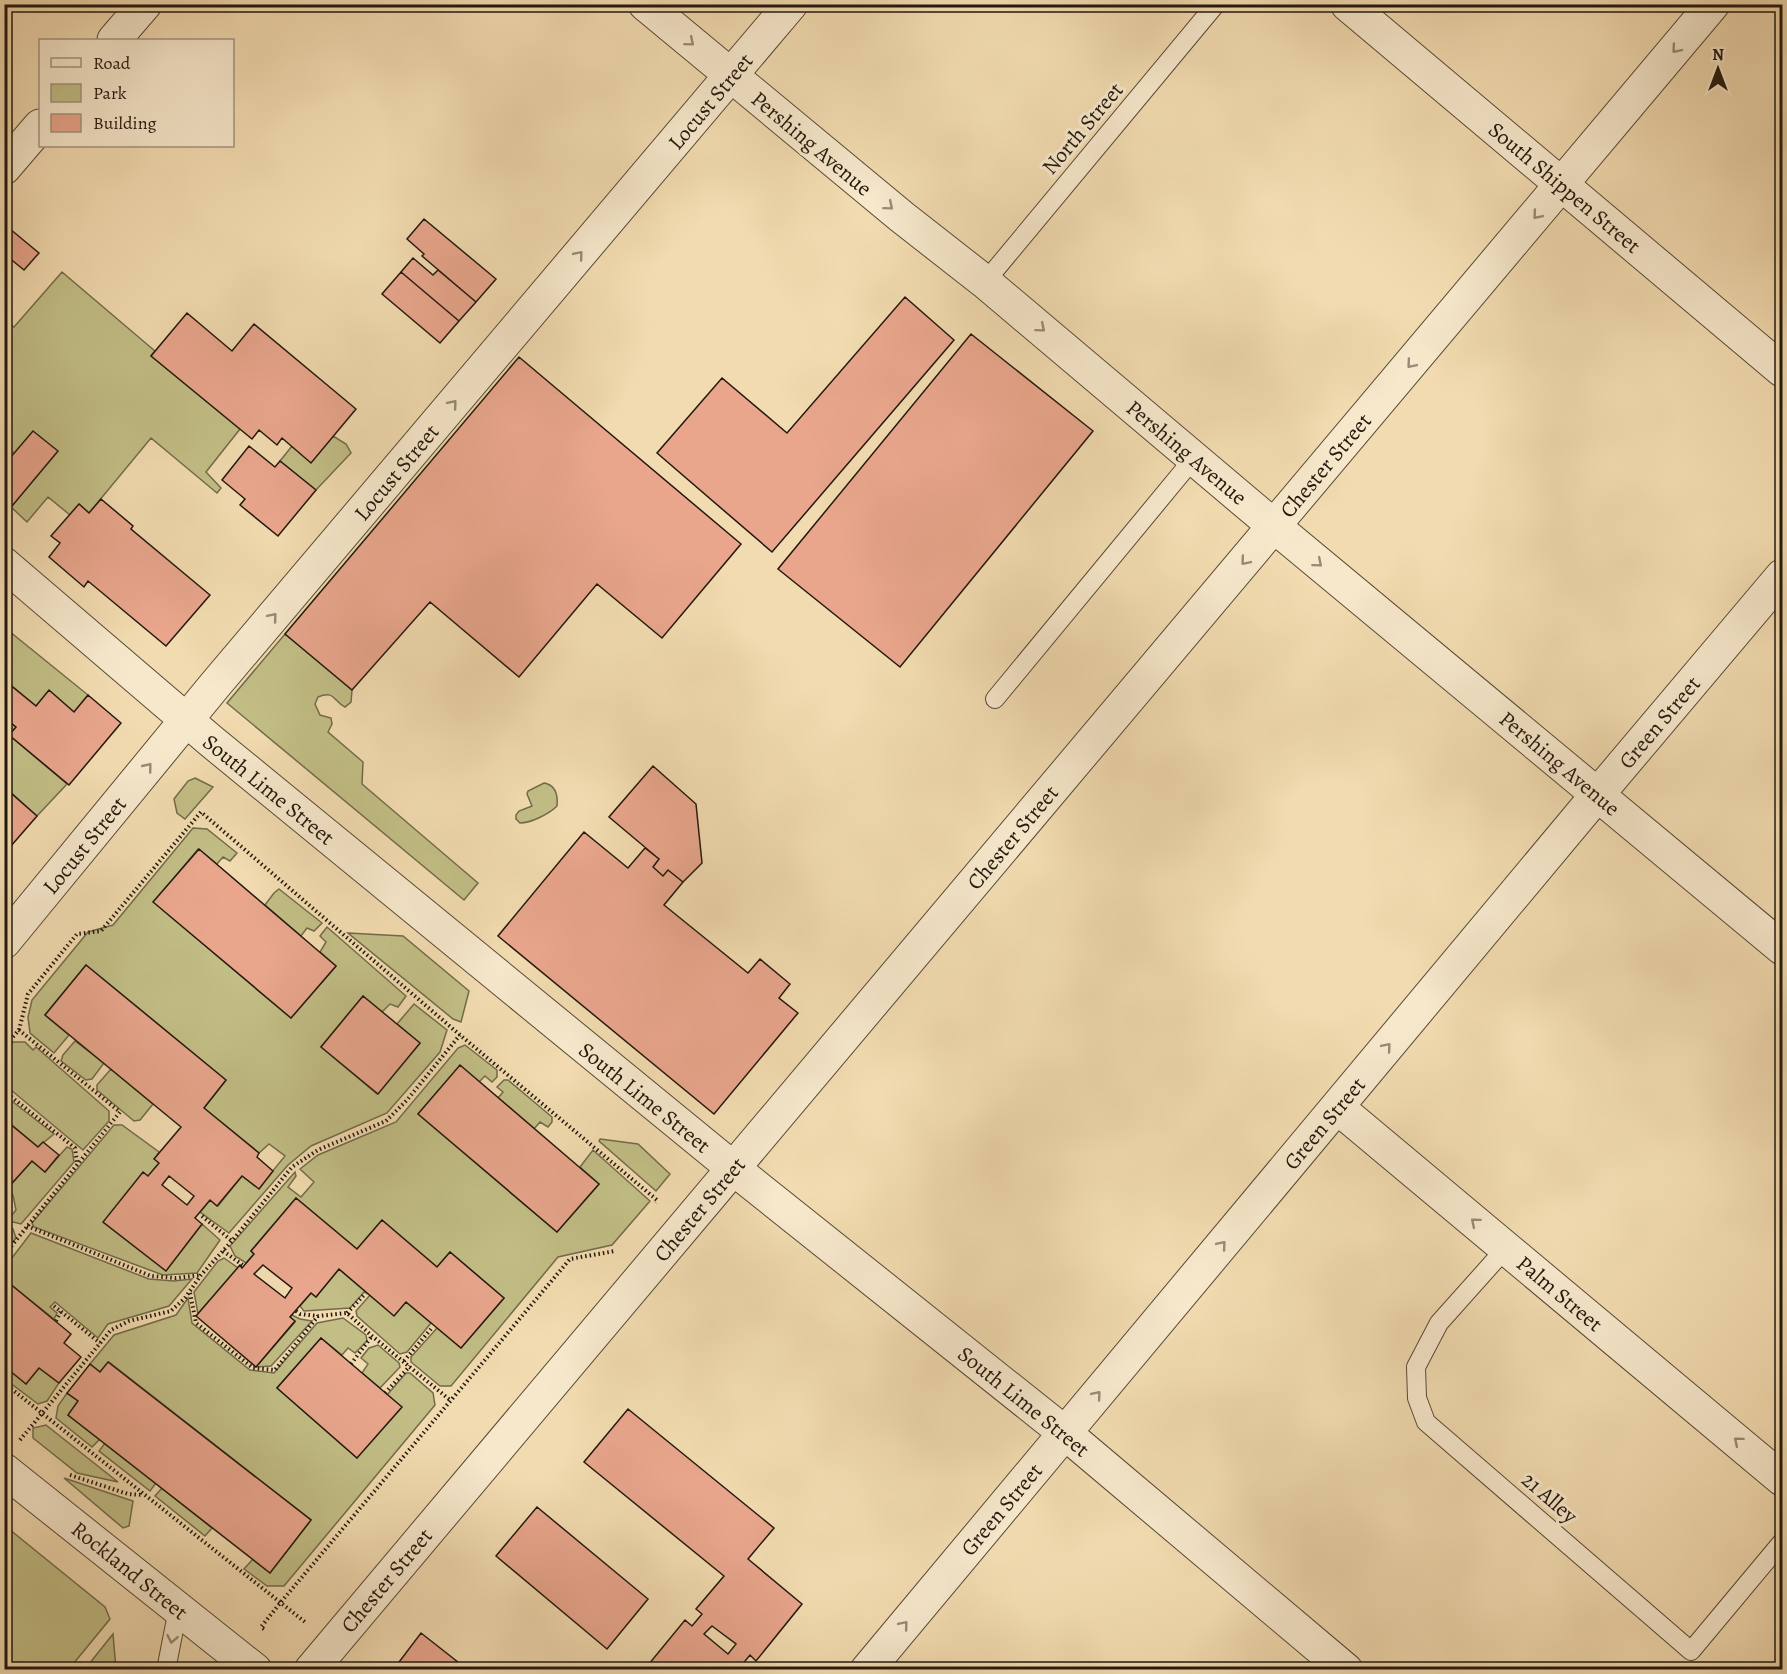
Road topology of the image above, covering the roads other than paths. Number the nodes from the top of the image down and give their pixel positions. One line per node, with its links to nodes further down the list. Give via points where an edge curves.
1 (145, 4): 7 (street)
2 (645, 4): 8 (street, Pershing Avenue, one-way to 8)
3 (790, 4): 8 (street, Locust Street)
4 (1216, 4): 12 (lane, North Street)
5 (1347, 4): 11 (street, South Shippen Street)
6 (1713, 4): 11 (street, Chester Street, one-way to 11)
7 (115, 39)
8 (731, 76): 12 (street, Pershing Avenue, one-way to 12); 19 (street, Locust Street, one-way to 8)
9 (39, 127): 10 (street)
10 (4, 168)
11 (1562, 185): 13 (street, South Shippen Street); 15 (street, Chester Street, one-way to 15)
12 (985, 282): 14 (street, Pershing Avenue, one-way to 14)
13 (1782, 370)
14 (1194, 458): 15 (street, Pershing Avenue); 18 (lane)
15 (1274, 526): 20 (street, Pershing Avenue, one-way to 20); 24 (street, Chester Street, one-way to 24)
16 (4, 564): 19 (street, South Lime Street)
17 (1782, 576): 20 (street, Green Street)
18 (995, 699)
19 (186, 720): 21 (street, Locust Street, one-way to 19); 24 (street, South Lime Street)
20 (1598, 794): 22 (street, Pershing Avenue); 23 (street, Green Street, one-way to 20)
21 (4, 942)
22 (1782, 948)
23 (1337, 1107): 25 (street, Palm Street, one-way to 23); 26 (street, Green Street, one-way to 23)
24 (734, 1169): 26 (street, South Lime Street); 33 (street, Chester Street)
25 (1506, 1248): 28 (street, Palm Street, one-way to 25); 29 (lane, 21 Alley, via 1439,1323 1416,1367 1417,1398 1426,1422 1691,1651)
26 (1065, 1433): 34 (street, Green Street, one-way to 26); 35 (street, South Lime Street)
27 (10, 1458): 30 (street, Rockland Street)
28 (1782, 1479)
29 (1782, 1542)
30 (178, 1609): 31 (lane, one-way to 31); 32 (street, Rockland Street)
31 (166, 1670)
32 (255, 1670)
33 (311, 1670)
34 (867, 1670)
35 (1346, 1670)

